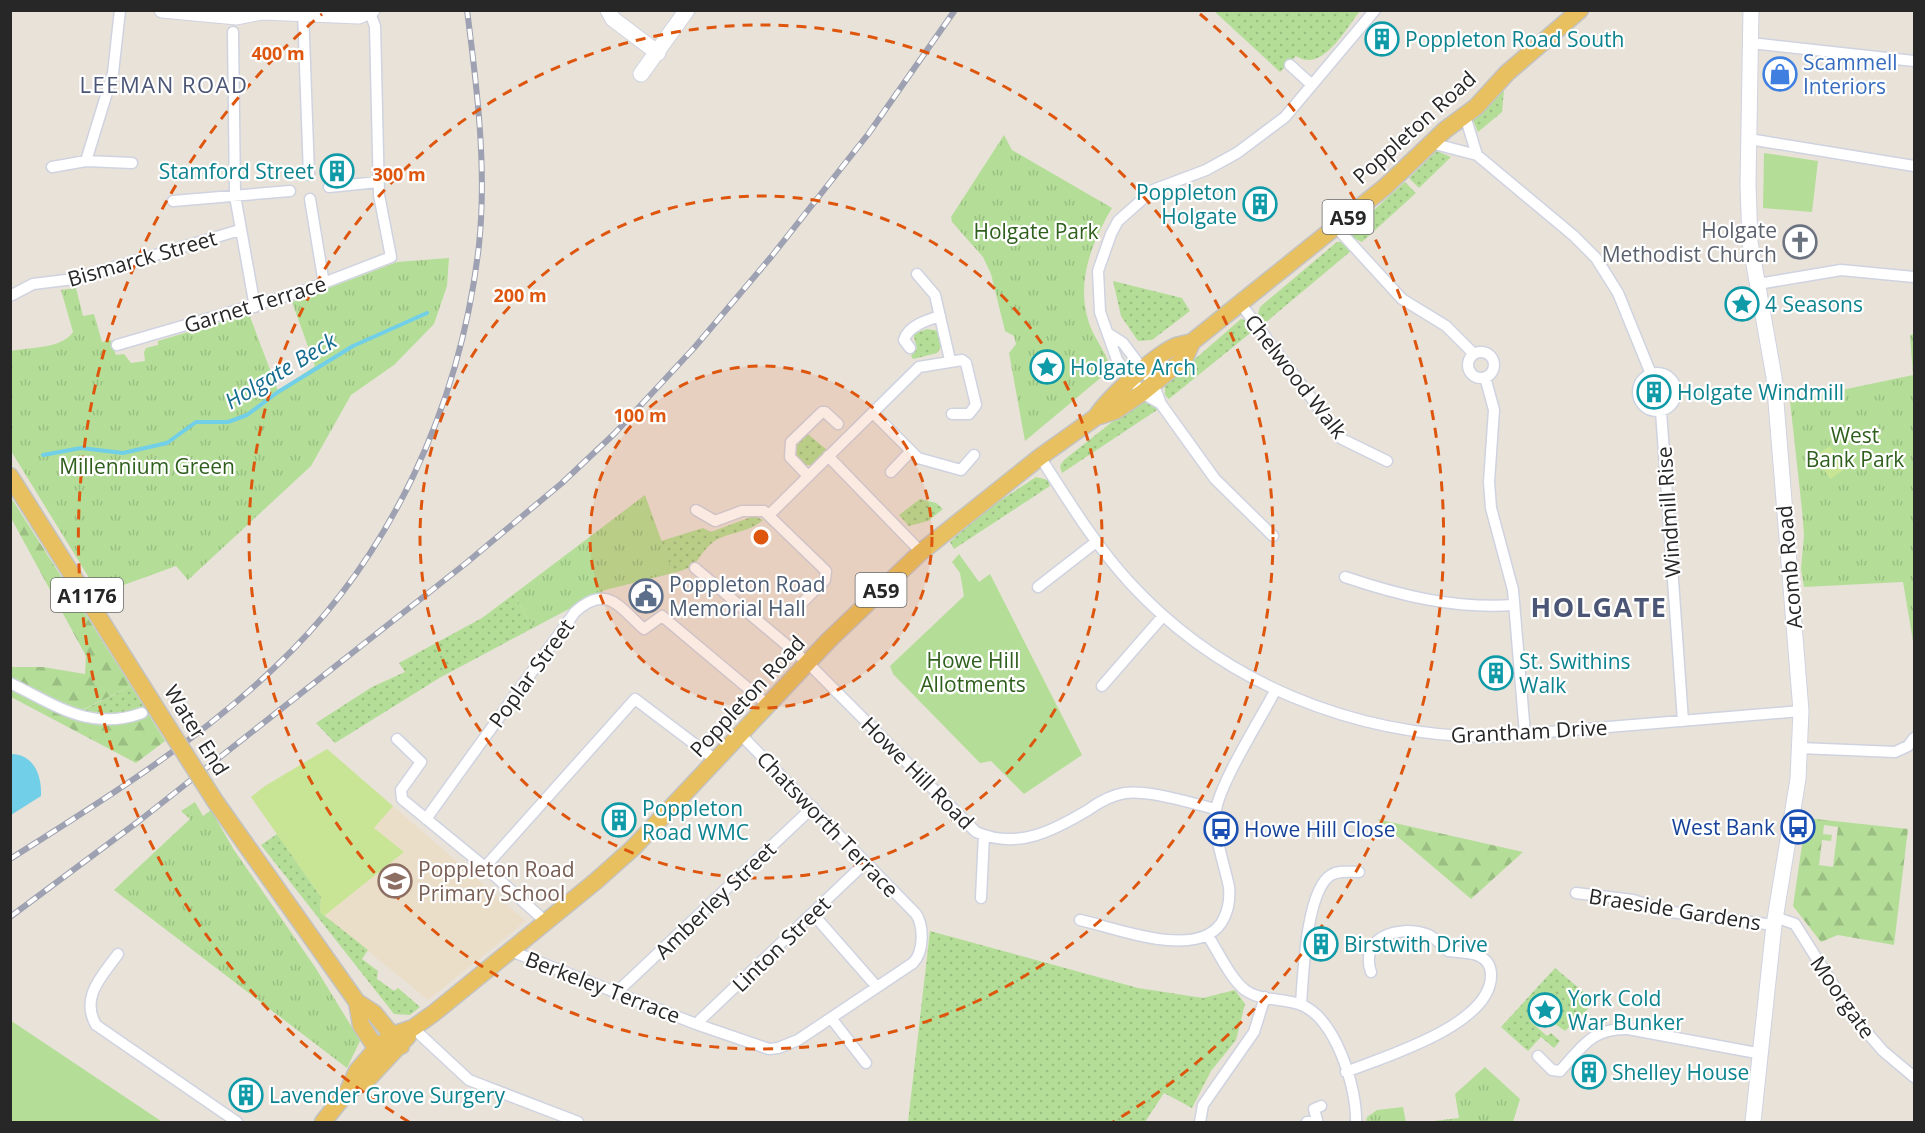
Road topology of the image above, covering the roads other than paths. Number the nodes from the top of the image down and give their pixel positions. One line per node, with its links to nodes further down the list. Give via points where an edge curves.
1 (120, 10): 23 (street, via 113,73)
2 (162, 10): 10 (main road, via 237,16 252,12)
3 (608, 10): 14 (main road)
4 (687, 10): 12 (main road)
5 (695, 10): 12 (main road)
6 (1375, 10): 18 (street)
7 (1580, 10): 19 (main road, Poppleton Road / A59, via 1507,73)
8 (1751, 10): 13 (main road, Acomb Road)
9 (371, 12): 10 (main road, via 348,16); 28 (street, via 375,26)
10 (303, 13): 27 (street)
11 (233, 32): 31 (street)
12 (668, 39): 14 (main road)
13 (1751, 43): 15 (street); 20 (main road, Acomb Road)
14 (658, 53): 17 (main road)
15 (1914, 61)
16 (1290, 65): 18 (street)
17 (641, 74)
18 (1312, 85): 50 (street, via 1285,117 1262,136 1206,170 1153,190 1118,221 1105,245 1096,285 1100,312 1113,353)
19 (1465, 116): 21 (main road, Poppleton Road / A59); 22 (street)
20 (1749, 139): 25 (street); 39 (main road, Acomb Road, via 1750,242)
21 (1431, 143): 22 (street); 34 (main road, Poppleton Road / A59)
22 (1477, 154): 48 (street, via 1596,258 1618,293)
23 (86, 161): 24 (street); 26 (street)
24 (132, 163)
25 (1914, 166)
26 (52, 167)
27 (309, 175)
28 (378, 182): 29 (street); 38 (street, Garnet Terrace, via 391,256)
29 (329, 187)
30 (290, 192): 31 (street)
31 (235, 196): 33 (street); 35 (street)
32 (310, 199): 38 (street)
33 (173, 201)
34 (1336, 227): 41 (main road, Poppleton Road / A59); 46 (street, via 1402,298 1446,326)
35 (240, 230): 40 (street, Bismarck Street, via 74,279 33,284); 42 (street)
36 (917, 274): 43 (street, via 935,294)
37 (1914, 277): 39 (street, via 1841,270)
38 (324, 284): 42 (street, Garnet Terrace)
39 (1758, 284): 79 (main road, Acomb Road, via 1774,377)
40 (10, 297)
41 (1240, 303): 50 (main road, Poppleton Road / A59, via 1192,342 1174,347); 59 (street, Chelwood Walk, via 1342,439)
42 (255, 307): 44 (street, Garnet Terrace)
43 (940, 316): 45 (street, via 908,332 904,340); 47 (street)
44 (117, 345)
45 (910, 348)
46 (1473, 354): 49 (street, via 1468,361 1470,372 1477,377); 49 (street, via 1486,353 1492,360 1493,369)
47 (950, 360): 52 (street, via 920,367); 53 (street, via 966,363 976,405 969,414)
48 (1651, 374): 51 (street, via 1641,381 1638,394 1643,405); 51 (street, via 1662,373 1675,384 1674,401)
49 (1485, 376): 72 (street, via 1494,410 1491,508)
50 (1143, 382): 58 (main road, Poppleton Road / A59, via 1107,400 1096,417); 65 (street, via 1215,480)
51 (1660, 411): 81 (street, Windmill Rise)
52 (873, 413): 55 (street); 57 (street)
53 (952, 414)
54 (838, 424): 62 (street, via 822,412 791,442 790,457)
55 (910, 452): 56 (street, via 957,470 966,467); 60 (street)
56 (974, 455)
57 (828, 456): 62 (street); 67 (street)
58 (1040, 457): 66 (street, Grantham Drive); 67 (main road, Poppleton Road / A59)
59 (1387, 461)
60 (891, 472)
61 (10, 476): 109 (main road, Water End / A1176, bridge, via 215,801)
62 (808, 476): 64 (street)
63 (696, 510): 64 (street, via 715,520 748,511)
64 (769, 515): 71 (street, via 826,571 825,580)
65 (1273, 536)
66 (1096, 542): 70 (street); 73 (street, Grantham Drive)
67 (921, 552): 74 (main road, Poppleton Road / A59)
68 (695, 568): 74 (street, Howe Hill Road)
69 (1345, 577): 72 (street, via 1429,601)
70 (1038, 588)
71 (802, 602)
72 (1514, 605): 82 (street)
73 (1163, 616): 76 (street); 77 (street, Grantham Drive, via 1214,655)
74 (808, 663): 78 (main road, Poppleton Road / A59); 91 (street, Howe Hill Road, via 969,826)
75 (10, 683): 80 (street, via 82,717 121,721)
76 (1102, 686)
77 (1275, 691): 82 (street, Grantham Drive, via 1391,729 1455,736); 89 (street)
78 (768, 705): 83 (main road, Poppleton Road / A59); 90 (street, Poplar Street, via 658,616 644,629 604,597 579,609)
79 (1801, 711): 81 (street, Grantham Drive); 86 (main road, Acomb Road)
80 (142, 713)
81 (1683, 721): 82 (street, Grantham Drive)
82 (1525, 734)
83 (741, 735): 87 (main road, Poppleton Road / A59); 88 (street, Chatsworth Terrace)
84 (1914, 738): 86 (street, via 1895,752)
85 (397, 739): 90 (street, via 421,762 401,790 402,799)
86 (1800, 748): 100 (main road, Acomb Road)
87 (717, 761): 93 (street, via 635,699); 101 (main road, Poppleton Road / A59, via 633,848)
88 (813, 807): 92 (street, Chatsworth Terrace); 107 (street, Amberley Street)
89 (1216, 809): 91 (street, Howe Hill Road, via 1126,793 1102,801 1047,833 1022,838); 102 (street, via 1216,830 1230,899 1221,924)
90 (426, 819): 93 (street)
91 (984, 836): 96 (street)
92 (865, 863): 97 (street, Linton Street); 98 (street, Chatsworth Terrace)
93 (485, 867): 101 (street)
94 (1359, 872): 110 (street, via 1330,875 1322,886 1310,923)
95 (1576, 893): 100 (street, Braeside Gardens, via 1633,900 1671,912)
96 (981, 898)
97 (813, 914): 106 (street); 112 (street, Linton Street)
98 (916, 914): 106 (street, Berkeley Terrace, via 922,927 917,959)
99 (1080, 920): 102 (street, via 1180,942)
100 (1775, 921): 115 (main road, Acomb Road); 120 (street, Moorgate, via 1795,924 1864,1029)
101 (546, 922): 103 (main road, Poppleton Road / A59)
102 (1209, 936): 108 (street, via 1241,986)
103 (511, 951): 107 (street, Berkeley Terrace); 113 (main road, Poppleton Road / A59)
104 (118, 954): 122 (street, via 90,998 96,1025)
105 (1371, 972): 119 (street, via 1368,956 1376,941 1398,933 1419,932 1433,936 1448,951 1483,957 1492,978 1484,996 1454,1026)
106 (877, 987): 111 (street, Berkeley Terrace)
107 (617, 993): 112 (street, Berkeley Terrace)
108 (1265, 997): 110 (street); 125 (street, via 1254,1032 1203,1105)
109 (357, 1002): 114 (main road, Water End / A1176, via 374,1013); 116 (main road, Water End / A1176, via 361,1025)
110 (1301, 1004): 119 (street, via 1327,1024)
111 (831, 1018): 112 (street, Berkeley Terrace, via 778,1048 759,1046); 118 (street)
112 (696, 1024)
113 (413, 1028): 114 (main road, A59); 124 (street, via 469,1080)
114 (396, 1040): 116 (main road, A59)
115 (1762, 1054): 117 (street, via 1610,1029 1590,1039 1560,1071 1552,1070); 128 (main road, Acomb Road)
116 (381, 1055): 123 (main road, A59, via 357,1071 348,1091)
117 (1538, 1056)
118 (866, 1063)
119 (1346, 1072): 127 (street)
120 (1914, 1077)
121 (1321, 1106): 126 (street, via 1314,1109 1317,1120)
122 (237, 1122)
123 (323, 1122)
124 (578, 1122)
125 (1200, 1122)
126 (1307, 1122)
127 (1356, 1122)
128 (1753, 1122)

